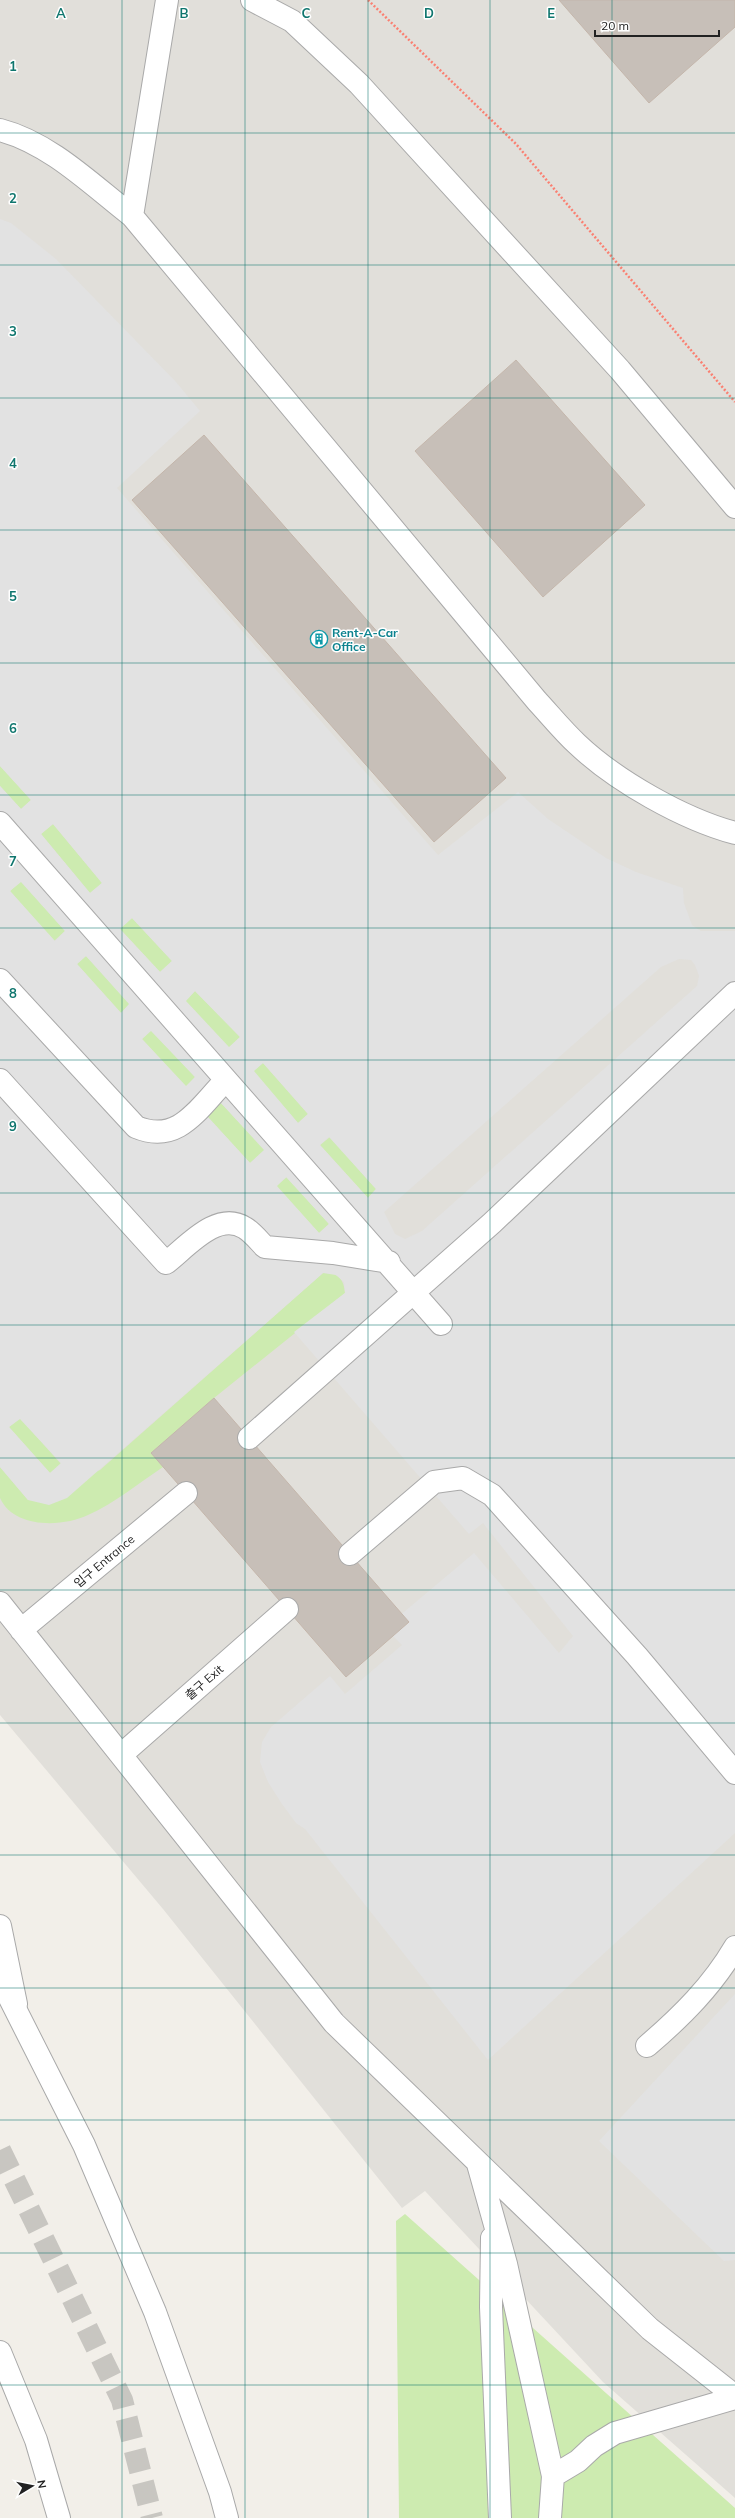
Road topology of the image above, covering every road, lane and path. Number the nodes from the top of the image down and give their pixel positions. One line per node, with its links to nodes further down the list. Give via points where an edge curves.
1 (167, 0): 5 (street)
2 (252, 0): 7 (street, via 292,21 359,84 620,370)
3 (368, 0): 6 (path, via 516,144)
4 (0, 130): 5 (street, via 13,133 50,153)
5 (132, 216): 9 (street, via 537,701 577,744 620,779 707,826)
6 (735, 402)
7 (735, 507)
8 (0, 823): 13 (street)
9 (735, 833)
10 (0, 980): 13 (street, via 136,1127 162,1133 177,1128)
11 (735, 993): 15 (street, via 586,1136)
12 (0, 1080): 14 (street, via 166,1263 211,1228 228,1222 247,1229 265,1248 333,1253)
13 (226, 1080): 14 (street)
14 (389, 1262): 15 (street)
15 (415, 1292): 16 (street); 17 (street)
16 (441, 1324)
17 (248, 1438)
18 (186, 1493): 22 (street, 입구 Entrance)
19 (350, 1554): 24 (street, via 434,1482 463,1478 476,1484 492,1495 632,1650)
20 (0, 1603): 22 (street)
21 (287, 1609): 23 (street, 출구 Exit)
22 (21, 1630): 23 (street)
23 (121, 1755): 30 (street, via 334,2023)
24 (735, 1772)
25 (0, 1926): 28 (street)
26 (735, 1946): 29 (street, via 720,1973 683,2015)
27 (0, 1979): 28 (street)
28 (17, 2011): 36 (street, via 84,2145 155,2312)
29 (647, 2046)
30 (478, 2163): 31 (street); 33 (street, via 650,2329)
31 (492, 2213): 34 (street, via 506,2264); 37 (street, via 491,2307)
32 (0, 2352): 35 (street, via 36,2440)
33 (735, 2397): 34 (street, via 615,2433)
34 (553, 2476): 38 (street)
35 (59, 2518)
36 (227, 2518)
37 (500, 2518)
38 (550, 2518)

